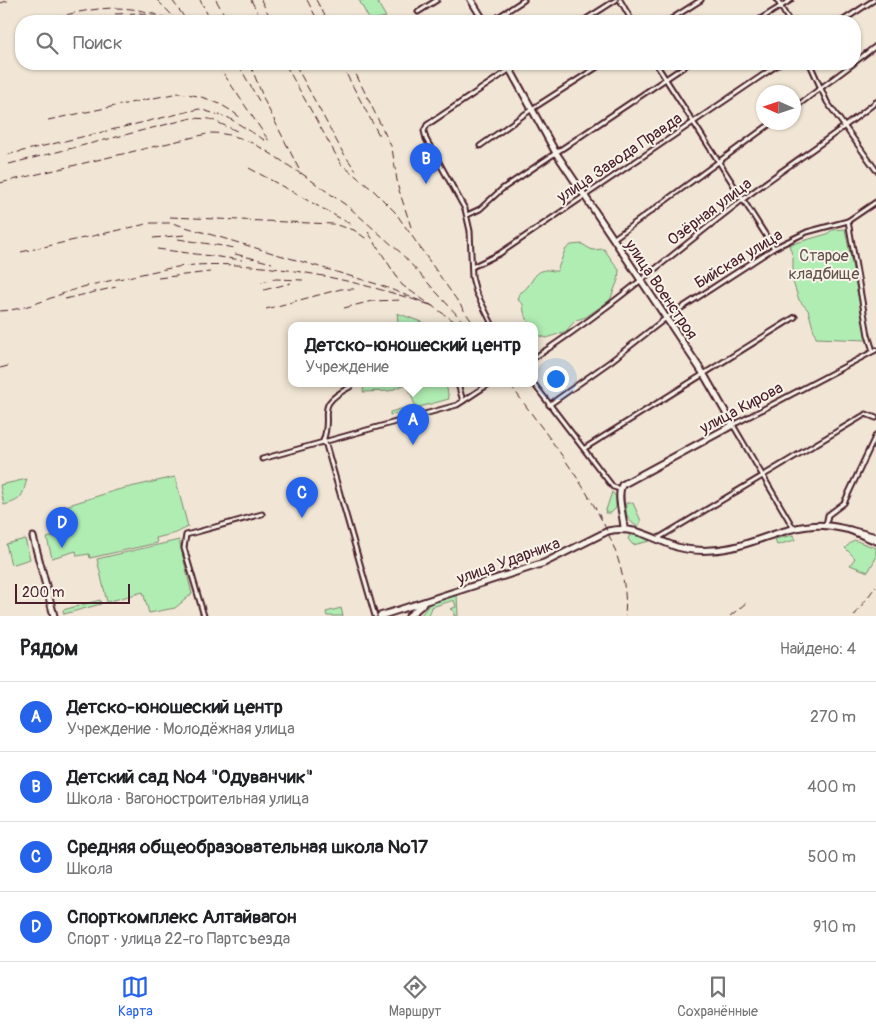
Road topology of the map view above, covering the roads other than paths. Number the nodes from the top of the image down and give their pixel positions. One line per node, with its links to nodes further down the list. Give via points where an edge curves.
1 (437, 0): 11 (street)
2 (471, 0): 12 (street)
3 (524, 0): 13 (street)
4 (616, 0): 14 (street)
5 (620, 0): 15 (street)
6 (701, 0): 16 (street)
7 (777, 0): 10 (street)
8 (790, 0): 10 (street)
9 (874, 0): 19 (street)
10 (781, 6): 17 (street); 18 (street)
11 (418, 12)
12 (480, 15)
13 (501, 15)
14 (592, 15)
15 (629, 15)
16 (677, 15)
17 (767, 15)
18 (786, 15)
19 (851, 15)
20 (876, 46): 21 (street)
21 (861, 58)
22 (503, 70): 45 (street, via 424,129 426,139)
23 (510, 70): 34 (street, улица Военстроя)
24 (592, 70): 34 (street)
25 (659, 70): 30 (street)
26 (678, 70): 30 (street)
27 (770, 70): 35 (street, улица Завода Правда)
28 (812, 70): 31 (street)
29 (845, 70): 31 (street)
30 (664, 78): 35 (street); 39 (street)
31 (820, 89): 33 (street); 36 (street)
32 (876, 102): 36 (street, Озёрная улица)
33 (801, 103)
34 (532, 108): 38 (street); 39 (street, улица Военстроя)
35 (692, 122): 40 (street); 42 (street, улица Завода Правда)
36 (845, 128): 41 (street); 43 (street, Озёрная улица)
37 (762, 130): 40 (street)
38 (480, 146)
39 (556, 153): 42 (street, улица Военстроя); 45 (street)
40 (719, 161): 43 (street); 47 (street)
41 (876, 170)
42 (583, 196): 47 (street, улица Военстроя); 49 (street, улица Завода Правда, via 498,254)
43 (742, 200): 48 (street); 50 (street, Озёрная улица)
44 (876, 202): 46 (street, Бийская улица)
45 (468, 215): 49 (street)
46 (848, 221): 48 (street, Бийская улица, via 807,232); 54 (street, via 868,335)
47 (613, 239): 50 (street, улица Военстроя)
48 (774, 248): 52 (street, Бийская улица)
49 (472, 267): 53 (street, via 476,292)
50 (639, 280): 52 (street, улица Военстроя); 55 (street, Озёрная улица, via 603,311)
51 (795, 317): 56 (street)
52 (666, 318): 56 (street, улица Военстроя); 62 (street, Бийская улица)
53 (491, 322)
54 (875, 351): 64 (street, улица Кирова)
55 (538, 355)
56 (703, 373): 64 (street, улица Военстроя); 67 (street)
57 (350, 387): 66 (street, via 327,404)
58 (459, 387): 61 (street)
59 (484, 387): 61 (street)
60 (536, 387): 62 (street)
61 (463, 401): 66 (street)
62 (549, 404): 67 (street)
63 (876, 418): 69 (street, via 866,414)
64 (733, 425): 69 (street, улица Военстроя); 70 (street, улица Кирова, via 638,475)
65 (876, 435): 72 (street, via 844,503 828,515)
66 (323, 442): 68 (street); 84 (street)
67 (585, 448): 70 (street, via 613,487)
68 (262, 459)
69 (762, 476): 74 (street, улица Военстроя); 78 (street)
70 (620, 489): 73 (street)
71 (262, 514): 83 (street, via 186,535 184,544)
72 (826, 525): 74 (street); 75 (street)
73 (624, 529): 78 (street, via 640,531); 80 (street, улица Ударника, via 608,531 521,571)
74 (794, 529): 78 (street, via 747,544 712,550 680,548)
75 (850, 530): 77 (street); 79 (street)
76 (33, 537): 82 (street)
77 (876, 537)
78 (657, 539)
79 (876, 541)
80 (427, 601): 81 (street, улица Ударника); 87 (street, улица Ударника)
81 (394, 611): 85 (street, улица Ударника); 86 (street)
82 (54, 616)
83 (204, 616)
84 (374, 616)
85 (380, 616)
86 (402, 616)
87 (409, 616)

